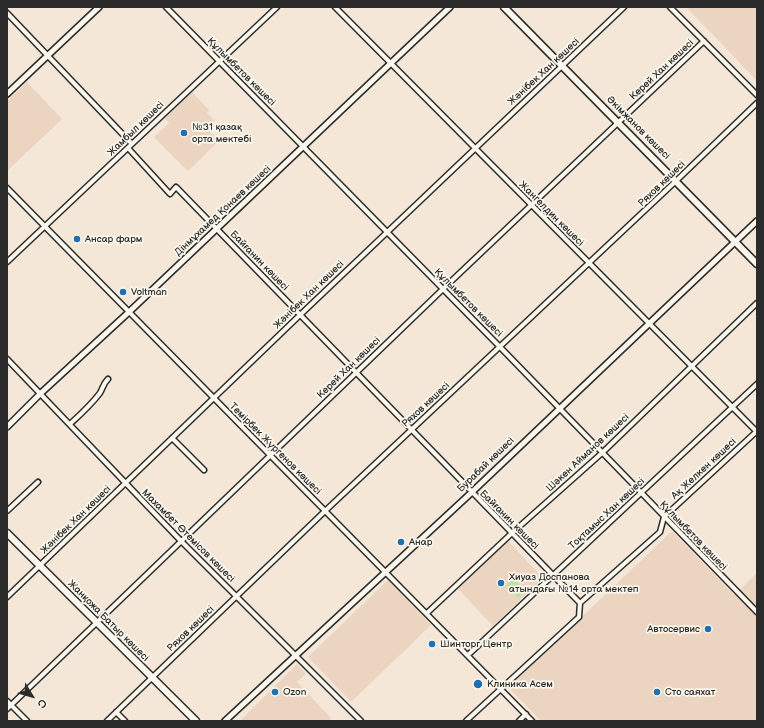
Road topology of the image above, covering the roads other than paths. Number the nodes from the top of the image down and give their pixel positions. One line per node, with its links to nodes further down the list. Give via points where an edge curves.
1 (99, 7): 11 (street)
2 (166, 7): 12 (street, Құлымбетов көшесі)
3 (277, 7): 12 (street, Жамбыл көшесі)
4 (335, 7): 13 (street, Жангелдин көшесі)
5 (450, 7): 13 (street, Дінмұхамед Қонаев көшесі)
6 (504, 7): 14 (main road, Әкімжанов көшесі)
7 (624, 7): 14 (street, Жәнібек Хан көшесі)
8 (670, 7): 10 (street)
9 (7, 13): 11 (street)
10 (704, 41): 16 (street); 18 (street, Керей Хан көшесі)
11 (48, 56): 15 (street); 19 (street)
12 (219, 61): 19 (street, Жамбыл көшесі); 20 (street, Құлымбетов көшесі)
13 (391, 64): 20 (street, Дінмұхамед Қонаев көшесі); 22 (street, Жангелдин көшесі)
14 (562, 66): 18 (main road, Әкімжанов көшесі); 22 (street, Жәнібек Хан көшесі)
15 (7, 94)
16 (757, 95)
17 (757, 103): 23 (street, Ряхов көшесі)
18 (618, 122): 23 (main road, Әкімжанов көшесі); 25 (street, Керей Хан көшесі)
19 (132, 144): 21 (street, Жамбыл көшесі)
20 (304, 147): 28 (street, Дінмұхамед Қонаев көшесі); 29 (street, Құлымбетов көшесі)
21 (128, 148): 27 (street, Жамбыл көшесі); 28 (street, Байғанин көшесі, via 170,194 176,188)
22 (474, 148): 25 (street, Жангелдин көшесі); 29 (street, Жәнібек Хан көшесі)
23 (676, 181): 30 (main road, Әкімжанов көшесі); 32 (street, Ряхов көшесі)
24 (8, 189): 27 (street, Темірбек Жүргенов көшесі)
25 (531, 205): 32 (street, Жангелдин көшесі); 34 (street, Керей Хан көшесі)
26 (757, 220): 30 (street, Бурабай көшесі)
27 (45, 226): 31 (street, Жамбыл көшесі); 36 (street, Темірбек Жүргенов көшесі)
28 (216, 229): 36 (street, Дінмұхамед Қонаев көшесі); 37 (street, Байғанин көшесі)
29 (387, 232): 34 (street, Құлымбетов көшесі); 37 (street, Жәнібек Хан көшесі)
30 (735, 241): 33 (main road, Әкімжанов көшесі); 38 (street, Бурабай көшесі)
31 (7, 262)
32 (589, 263): 38 (street, Жангелдин көшесі); 39 (street, Ряхов көшесі)
33 (757, 264)
34 (443, 289): 39 (street, Құлымбетов көшесі); 42 (street, Керей Хан көшесі)
35 (757, 303): 41 (street, Шәкен Айманов көшесі)
36 (129, 312): 45 (street, Дінмұхамед Қонаев көшесі); 46 (street, Темірбек Жүргенов көшесі)
37 (300, 315): 42 (street, Байғанин көшесі); 46 (street, Жәнібек Хан көшесі)
38 (649, 323): 41 (street, Жангелдин көшесі); 48 (street, Бурабай көшесі)
39 (500, 347): 48 (street, Құлымбетов көшесі); 51 (street, Ряхов көшесі)
40 (7, 359): 45 (street, Махамбет Өтемісов көшесі)
41 (690, 367): 47 (street, Жангелдин көшесі); 54 (street, Шәкен Айманов көшесі)
42 (356, 373): 51 (street, Байғанин көшесі); 55 (street, Керей Хан көшесі)
43 (108, 379): 49 (street, via 89,407)
44 (757, 384): 47 (street, Тоқтамыс Хан көшесі)
45 (41, 393): 49 (street, Махамбет Өтемісов көшесі); 50 (street, Дінмұхамед Қонаев көшесі)
46 (214, 398): 53 (street, Жәнібек Хан көшесі); 55 (street, Темірбек Жүргенов көшесі)
47 (732, 407): 52 (street, Жангелдин көшесі); 60 (street, Тоқтамыс Хан көшесі)
48 (559, 408): 54 (street, Құлымбетов көшесі); 59 (street, Бурабай көшесі)
49 (70, 424): 58 (street, Махамбет Өтемісов көшесі)
50 (7, 427)
51 (412, 430): 59 (street, Байғанин көшесі); 61 (street, Ряхов көшесі)
52 (757, 432): 63 (street, Ақ Желкен көшесі)
53 (172, 438): 56 (street); 58 (street, Жәнібек Хан көшесі)
54 (602, 453): 60 (street, Құлымбетов көшесі); 64 (street, Шәкен Айманов көшесі)
55 (270, 455): 61 (street, Темірбек Жүргенов көшесі); 66 (street, Керей Хан көшесі)
56 (204, 470)
57 (38, 482): 62 (street)
58 (125, 483): 66 (street, Махамбет Өтемісов көшесі); 67 (street, Жәнібек Хан көшесі)
59 (471, 493): 64 (street, Байғанин көшесі); 68 (street, Бурабай көшесі)
60 (641, 493): 63 (street, Құлымбетов көшесі); 69 (street, Тоқтамыс Хан көшесі)
61 (325, 511): 68 (street, Темірбек Жүргенов көшесі); 70 (street, Ряхов көшесі)
62 (7, 512)
63 (664, 517): 72 (street, Ақ Желкен көшесі, via 660,532); 73 (street, Құлымбетов көшесі)
64 (512, 533): 69 (street, Байғанин көшесі); 74 (street, Шәкен Айманов көшесі)
65 (7, 534): 67 (main road, Жанқожа Батыр көшесі)
66 (182, 541): 70 (street, Махамбет Өтемісов көшесі); 75 (street, Керей Хан көшесі)
67 (39, 566): 71 (street, Жәнібек Хан көшесі); 75 (main road, Жанқожа Батыр көшесі)
68 (385, 572): 74 (street, Темірбек Жүргенов көшесі); 77 (street, Бурабай көшесі)
69 (552, 576): 72 (street, Байғанин көшесі); 76 (street, Тоқтамыс Хан көшесі)
70 (237, 596): 77 (street, Махамбет Өтемісов көшесі); 78 (street, Ряхов көшесі)
71 (7, 597)
72 (580, 603): 79 (street, via 579,617)
73 (757, 612)
74 (427, 613): 76 (street, Темірбек Жүргенов көшесі)
75 (96, 622): 78 (main road, Жанқожа Батыр көшесі); 81 (street, Керей Хан көшесі)
76 (468, 655): 79 (street, Темірбек Жүргенов көшесі)
77 (295, 656): 89 (street, Бурабай көшесі); 90 (street, Махамбет Өтемісов көшесі)
78 (152, 679): 83 (street, Ряхов көшесі); 88 (main road, Жанқожа Батыр көшесі)
79 (500, 689): 84 (street, Темірбек Жүргенов көшесі); 91 (street)
80 (7, 701): 81 (street)
81 (11, 705): 82 (street, Керей Хан көшесі); 85 (street)
82 (7, 709)
83 (116, 712): 86 (street, Ряхов көшесі); 87 (street)
84 (526, 714): 92 (street); 93 (street, Темірбек Жүргенов көшесі)
85 (27, 721)
86 (107, 721)
87 (125, 721)
88 (196, 721)
89 (225, 721)
90 (361, 721)
91 (466, 721)
92 (519, 721)
93 (532, 721)

